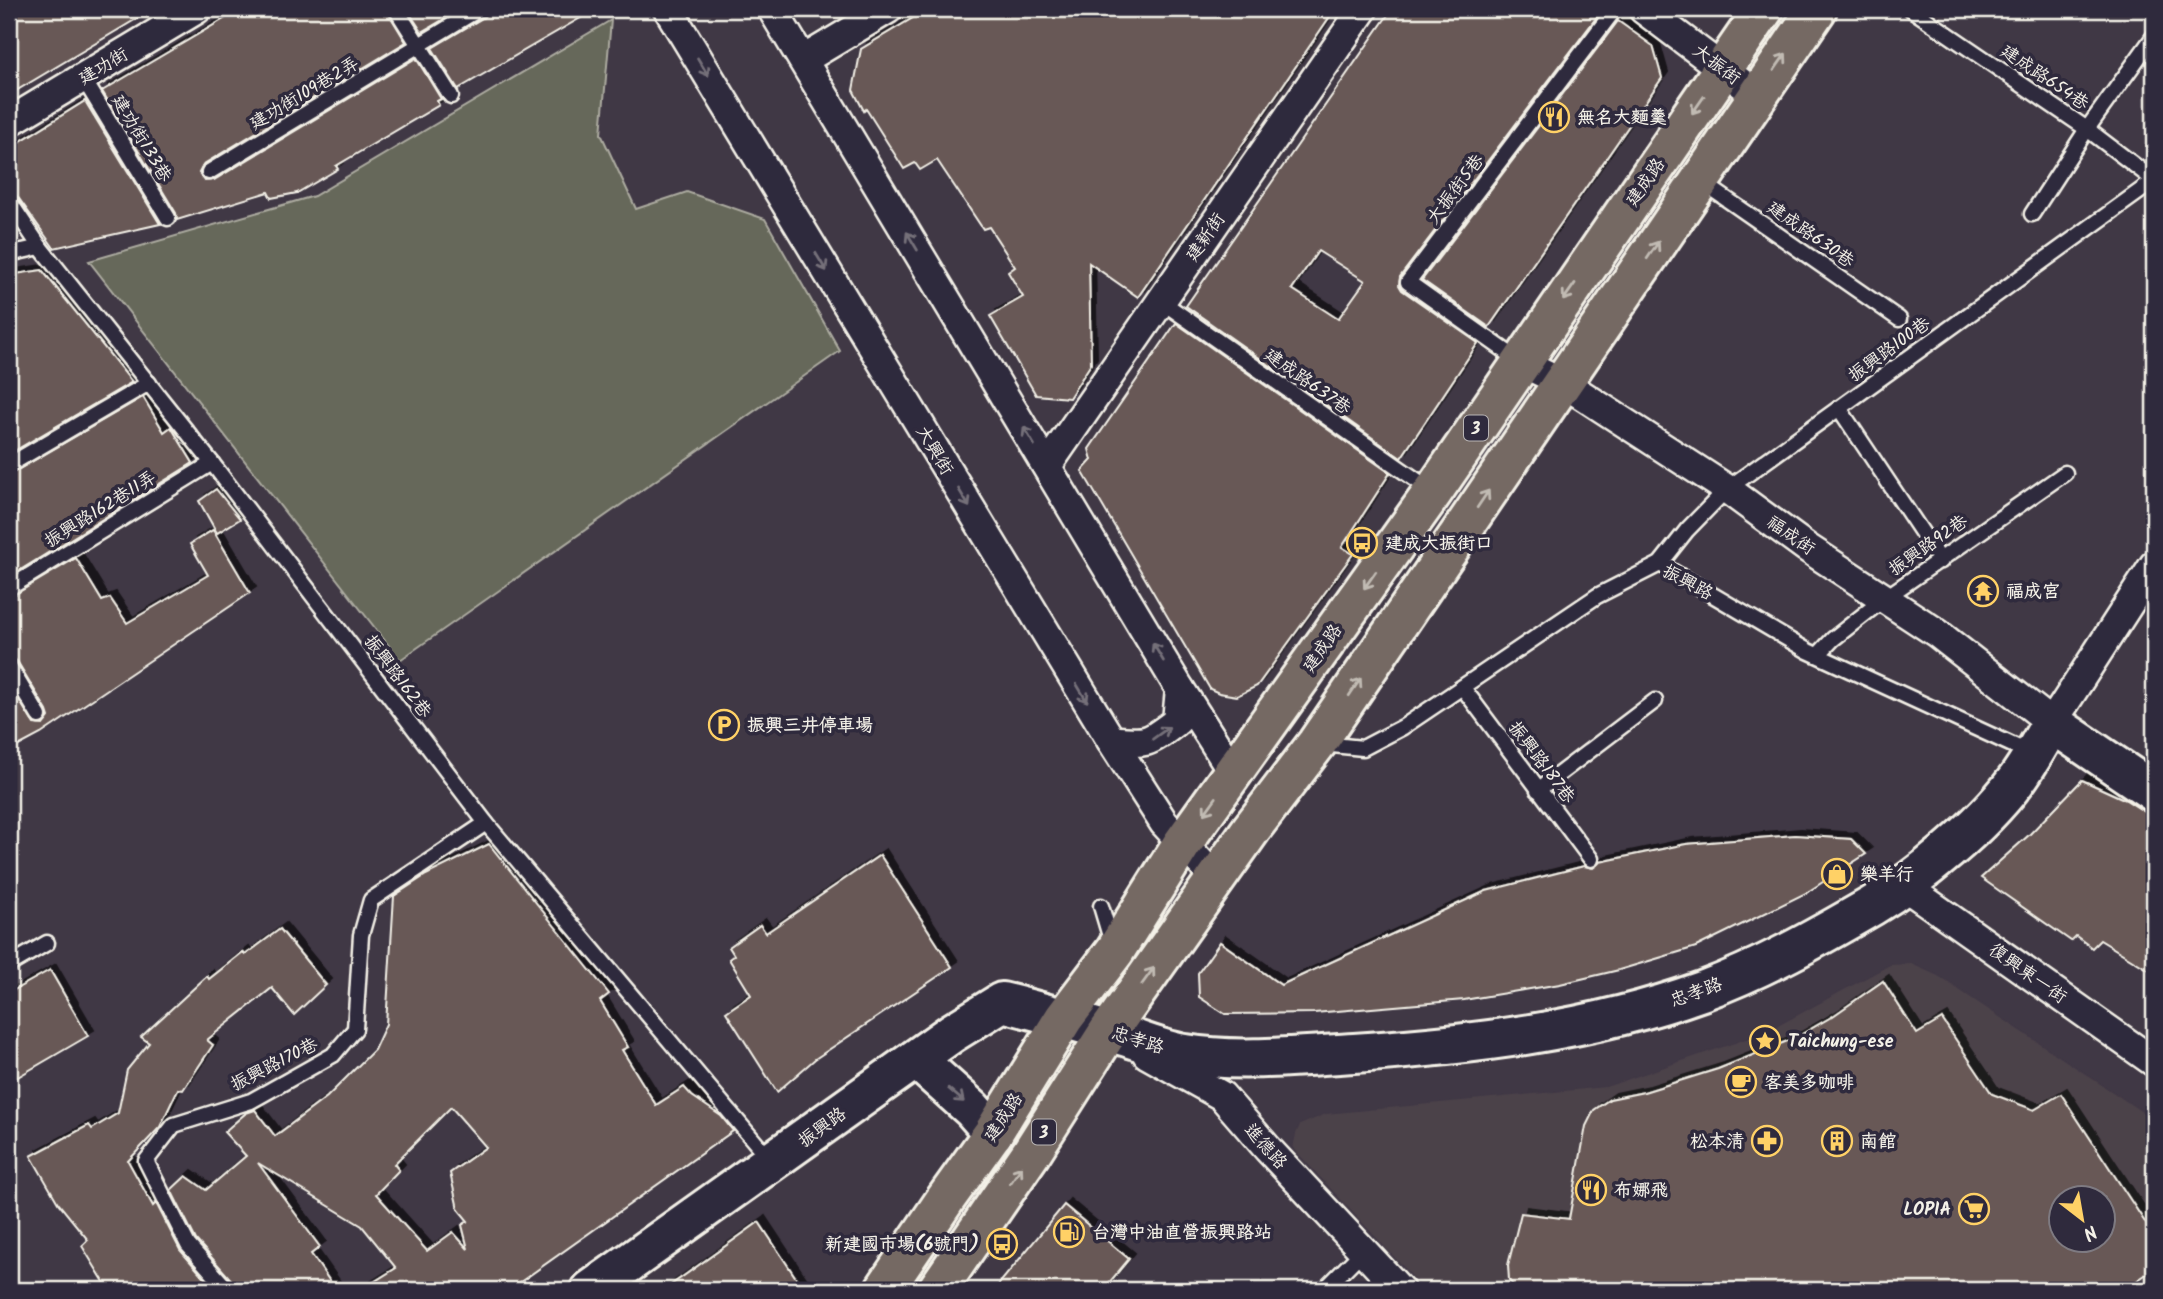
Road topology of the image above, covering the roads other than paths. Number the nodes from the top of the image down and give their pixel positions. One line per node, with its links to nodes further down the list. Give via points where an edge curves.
1 (197, 9): 17 (street, 建功街)
2 (396, 9): 14 (lane)
3 (479, 9): 14 (lane, 建功街109巷2弄)
4 (668, 9): 54 (street, 大興街, one-way to 54)
5 (772, 9): 15 (street)
6 (888, 9): 15 (street)
7 (1363, 9): 30 (street, 建新街)
8 (1615, 9): 32 (lane, 大振街5巷, via 1408,282)
9 (1643, 9): 16 (street, 大振街)
10 (1764, 9): 16 (main road, 建成路 / 3)
11 (1817, 9): 18 (main road, 3, one-way to 11)
12 (1911, 9): 21 (lane, 建成路654巷)
13 (2154, 36): 21 (lane)
14 (418, 46): 19 (lane); 22 (lane, 建功街109巷2弄)
15 (803, 60): 38 (street, one-way to 15)
16 (1723, 69): 18 (street, 大振街); 32 (main road, 建成路 / 3, one-way to 32)
17 (83, 78): 20 (street, 建功街); 27 (lane, 建功街133巷)
18 (1758, 95): 23 (main road, 3)
19 (451, 96)
20 (9, 122)
21 (2087, 129): 24 (lane, 建成路654巷); 26 (lane)
22 (209, 172)
23 (1700, 180): 31 (lane, 建成路630巷); 34 (main road, 3, one-way to 23)
24 (2154, 180): 35 (lane, 振興路100巷)
25 (9, 201): 28 (lane, 振興路162巷)
26 (2032, 214)
27 (168, 218)
28 (40, 247): 29 (lane); 33 (lane, 振興路162巷)
29 (9, 254)
30 (1161, 301): 38 (street, 建新街); 41 (lane, 建成路637巷)
31 (1899, 319)
32 (1521, 362): 34 (street, 福成街); 41 (main road, 建成路 / 3)
33 (149, 383): 36 (lane, 振興路162巷); 37 (lane)
34 (1562, 383): 40 (street, 福成街); 55 (main road, 3, one-way to 34)
35 (1839, 408): 40 (lane, 振興路100巷); 42 (lane)
36 (212, 463): 45 (lane, 振興路162巷11弄); 59 (lane, 振興路162巷)
37 (9, 465)
38 (1047, 466): 50 (street, one-way to 38)
39 (2065, 473): 42 (lane, 振興路92巷)
40 (1727, 489): 43 (lane, 振興路100巷); 46 (street, 福成街)
41 (1433, 492): 56 (main road, 建成路 / 3, one-way to 56)
42 (1941, 561): 46 (lane, 振興路92巷)
43 (1660, 564): 47 (lane, 振興路); 49 (lane, 振興路, via 1597,596)
44 (2154, 565): 53 (street, 忠孝路)
45 (9, 588)
46 (1885, 598): 47 (lane, 振興路92巷); 53 (street, 福成街, via 1937,633)
47 (1818, 655): 53 (lane, 振興路)
48 (9, 666): 52 (lane)
49 (1464, 688): 55 (lane, 振興路, via 1363,748); 57 (lane, 振興路187巷)
50 (1180, 689): 54 (street, one-way to 50, via 1154,740 1177,721); 56 (street)
51 (1655, 702): 57 (lane)
52 (39, 716)
53 (2042, 738): 58 (main road, 振興路); 63 (main road, 忠孝路, via 2015,782 1986,814)
54 (1111, 740): 60 (street, 大興街)
55 (1317, 743): 62 (main road, 3)
56 (1233, 772): 60 (main road, 建成路 / 3, one-way to 60)
57 (1538, 790): 61 (lane, 振興路187巷)
58 (2154, 792)
59 (486, 823): 73 (lane, 振興路162巷); 75 (lane, 振興路170巷, via 371,900 360,936 355,1029 333,1055 251,1101 174,1125 146,1161 188,1245)
60 (1182, 844): 62 (street, 大興街); 66 (main road, 建成路 / 3)
61 (1591, 859)
62 (1217, 880): 69 (main road, 3, one-way to 62)
63 (1903, 885): 69 (main road, 忠孝路, via 1818,938 1704,990 1632,1013 1534,1033 1410,1049 1219,1057 1184,1054); 71 (street, 復興東一街)
64 (1101, 905): 66 (lane)
65 (47, 943): 67 (lane)
66 (1115, 951): 68 (main road, 建成路 / 3)
67 (9, 965)
68 (1064, 1018): 69 (main road, 忠孝路); 70 (main road, 振興路, via 1002,1002); 72 (main road, 建成路 / 3)
69 (1108, 1032): 74 (street, 進德路, via 1222,1096); 78 (main road, 3, one-way to 69)
70 (916, 1059): 72 (main road, one-way to 72); 73 (main road, 振興路)
71 (2154, 1062)
72 (993, 1133): 77 (main road, 建成路 / 3)
73 (772, 1163): 76 (main road, 振興路)
74 (1363, 1251): 79 (lane); 80 (street, 進德路)
75 (228, 1290)
76 (591, 1290)
77 (884, 1290)
78 (937, 1290)
79 (1324, 1290)
80 (1400, 1290)

